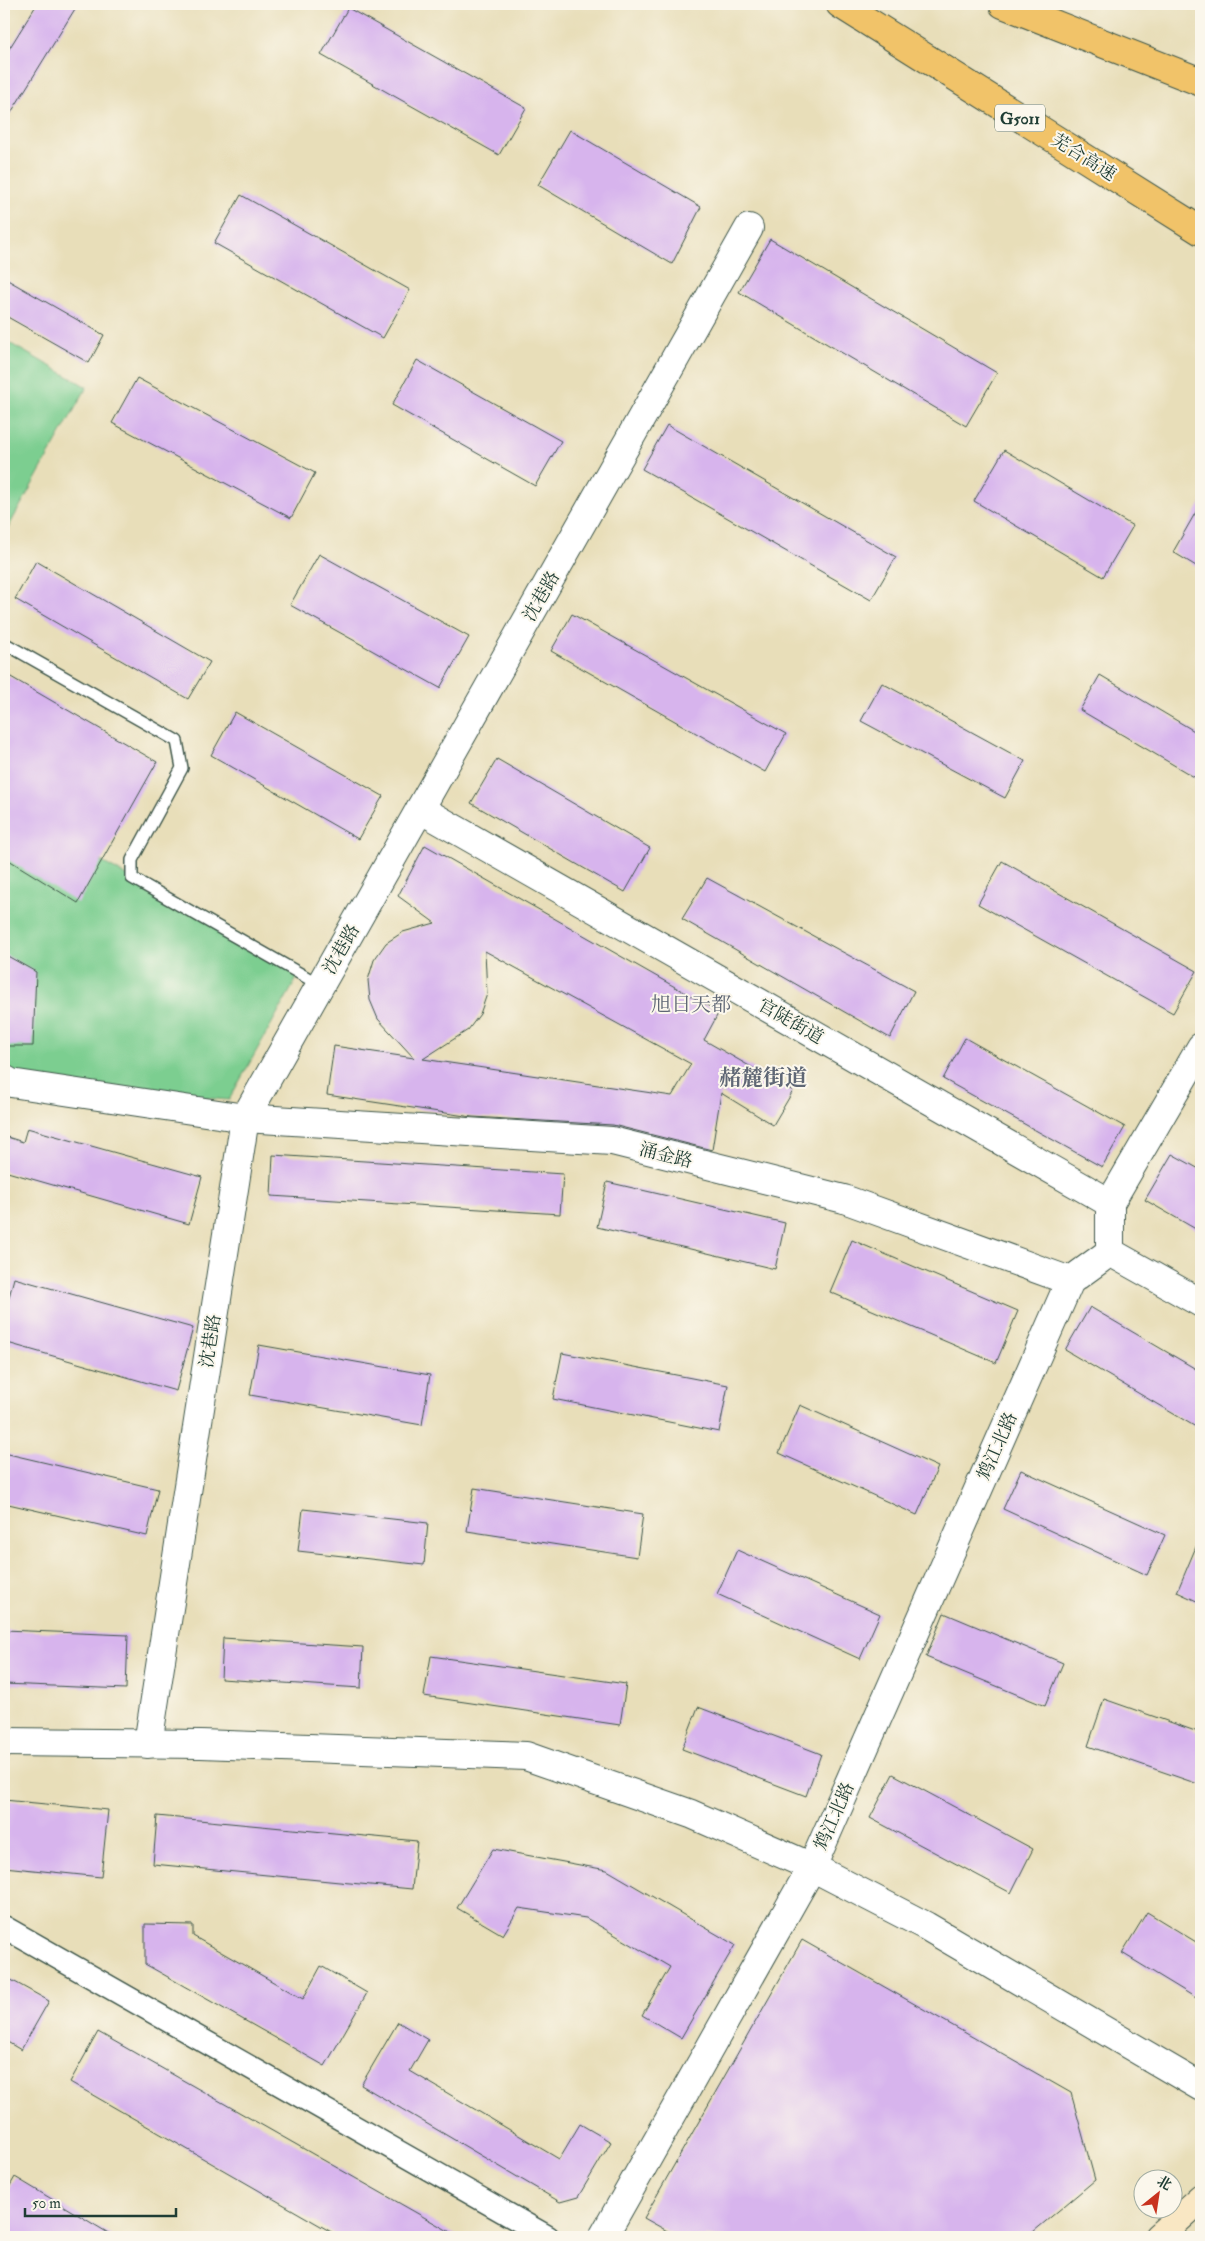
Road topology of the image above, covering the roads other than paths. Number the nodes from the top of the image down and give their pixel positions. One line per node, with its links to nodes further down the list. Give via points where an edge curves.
1 (840, 4): 5 (highway, 芜合高速 / G5011)
2 (1003, 4): 3 (highway)
3 (1201, 82)
4 (749, 228): 7 (street, 沈巷路)
5 (1201, 230)
6 (4, 643): 8 (lane, via 178,741 182,768 132,860 132,878)
7 (420, 809): 8 (street, 沈巷路); 12 (street, 官陡街道)
8 (320, 985): 11 (street, 沈巷路)
9 (1201, 1047): 12 (street)
10 (4, 1079): 11 (street, 涌金路, via 11,1083)
11 (245, 1118): 14 (street, 涌金路, via 612,1142 844,1199); 17 (street, 沈巷路)
12 (1110, 1203): 13 (street)
13 (1110, 1252): 14 (street); 15 (street)
14 (1070, 1281): 18 (street, 鸩江北路)
15 (1201, 1303)
16 (4, 1742): 17 (street)
17 (148, 1744): 18 (street, via 526,1756 691,1814)
18 (812, 1867): 20 (street, via 926,1926); 23 (street, 鸩江北路)
19 (4, 1927): 22 (street)
20 (1201, 2087)
21 (1201, 2198): 24 (main road)
22 (548, 2237)
23 (603, 2237)
24 (1158, 2237)

